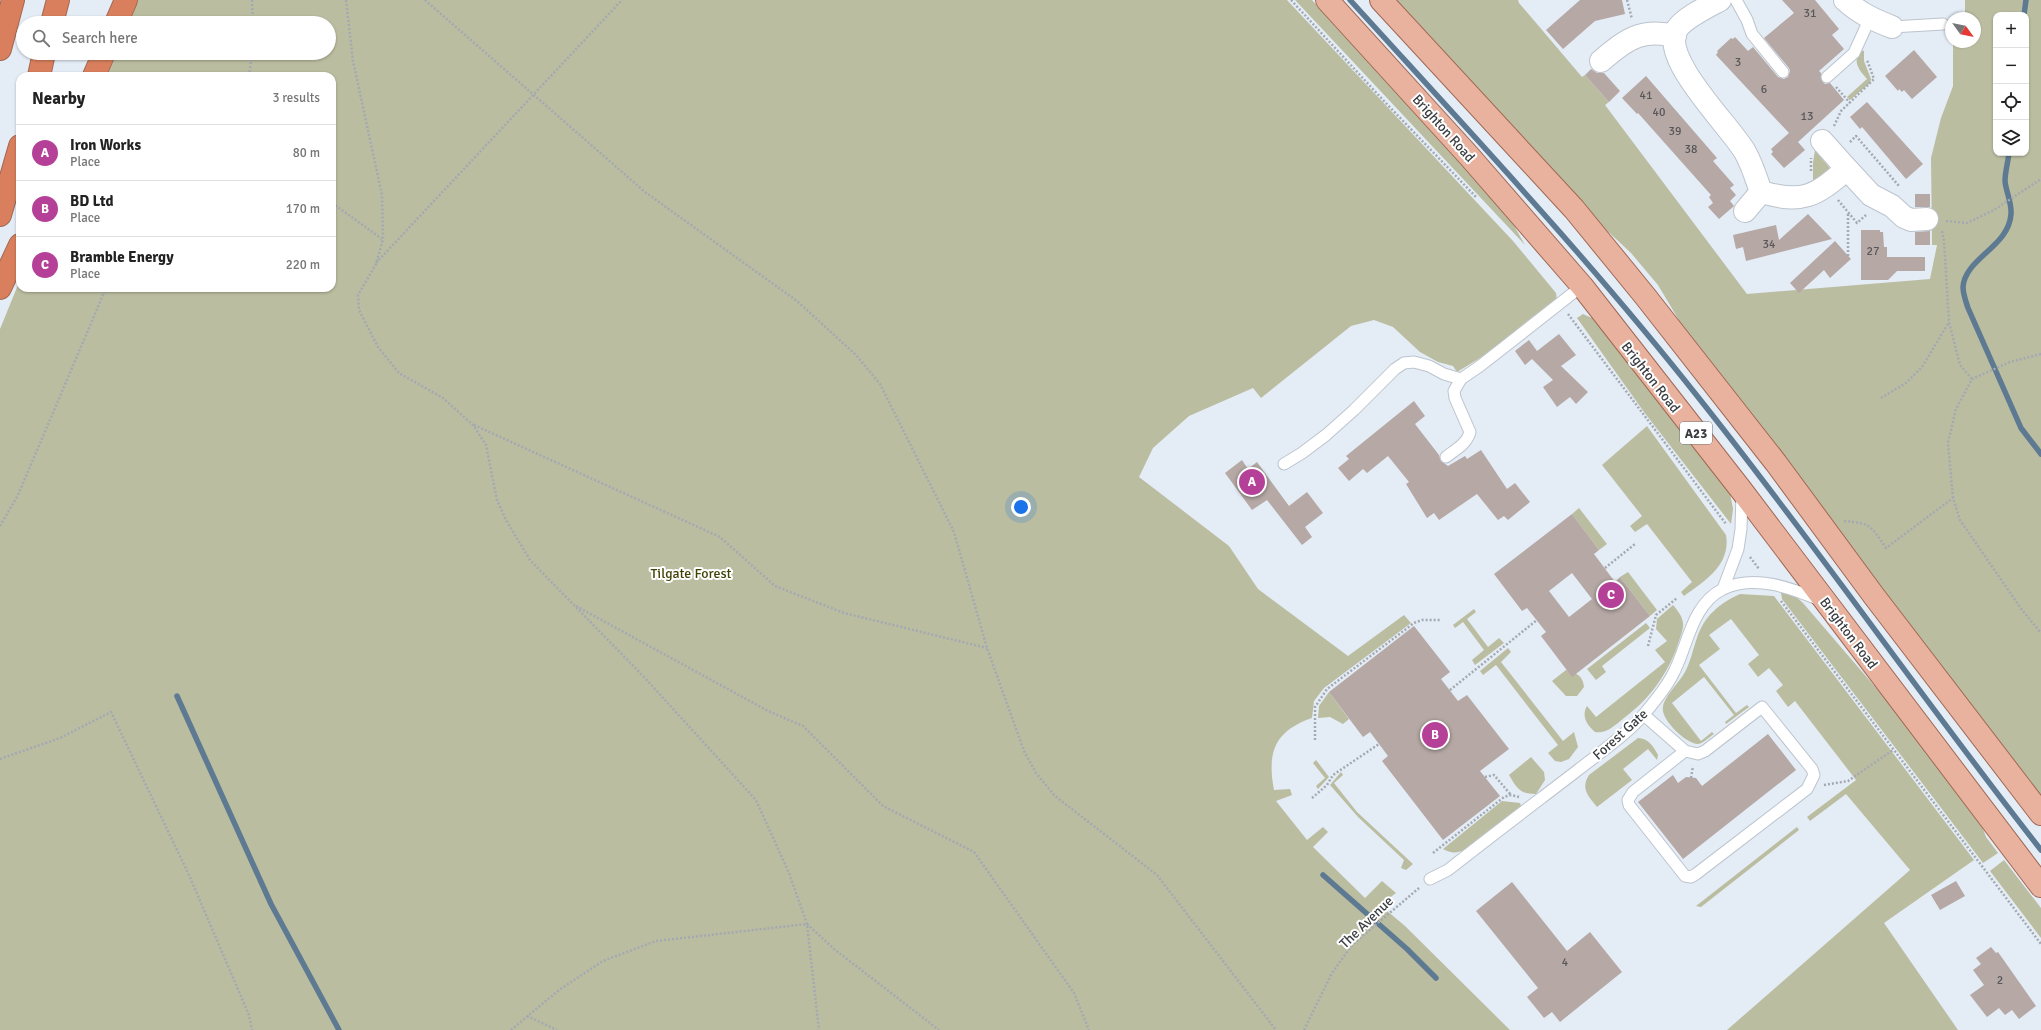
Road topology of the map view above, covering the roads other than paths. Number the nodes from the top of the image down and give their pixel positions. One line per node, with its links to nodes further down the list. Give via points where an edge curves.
1 (13, 0): 15 (highway)
2 (58, 0): 9 (highway)
3 (126, 0): 10 (highway)
4 (1327, 0): 31 (main road, Brighton Road / A23, via 1469,156)
5 (1381, 0): 41 (main road, via 1574,209 1645,296 1776,463)
6 (1736, 0): 21 (lane, via 1752,34)
7 (1845, 0): 11 (street)
8 (1716, 1): 14 (street, via 1683,22)
9 (54, 16)
10 (119, 16)
11 (1870, 18): 13 (street); 22 (lane, via 1854,53)
12 (1943, 24): 13 (lane)
13 (1892, 27)
14 (1675, 36): 18 (street, via 1661,33 1636,36 1621,44); 26 (street, via 1675,47 1692,84 1745,152)
15 (0, 49)
16 (42, 60): 19 (highway)
17 (101, 60): 20 (highway)
18 (1601, 61)
19 (40, 72)
20 (96, 72)
21 (1783, 72)
22 (1827, 77)
23 (1827, 137): 25 (street)
24 (16, 160): 28 (highway)
25 (1847, 169): 26 (street, via 1818,192 1809,195 1775,196); 29 (street, via 1871,195 1892,206 1904,217)
26 (1761, 192): 27 (street)
27 (1745, 211)
28 (0, 215)
29 (1934, 224)
30 (16, 254): 32 (highway)
31 (1582, 286): 33 (lane); 36 (main road, Brighton Road / A23)
32 (0, 288)
33 (1460, 380): 34 (lane, via 1454,391 1455,398 1470,432 1469,438); 35 (lane, via 1429,366 1414,362 1404,363 1326,435)
34 (1446, 458)
35 (1284, 464)
36 (1742, 491): 37 (lane, via 1739,541); 38 (main road, Brighton Road / A23)
37 (1723, 589): 38 (lane, Forest Gate, via 1748,583 1784,586); 39 (lane, Forest Gate, via 1701,610 1692,624 1673,675)
38 (1826, 603): 43 (main road, Brighton Road / A23)
39 (1644, 715): 40 (lane); 42 (lane, Forest Gate, via 1601,752 1448,870)
40 (1686, 751): 40 (lane, via 1698,754 1705,751 1762,708 1812,769 1814,775 1807,789 1696,874 1691,877 1685,876 1629,805 1628,800 1634,792)
41 (2041, 814)
42 (1430, 879)
43 (2041, 886)

